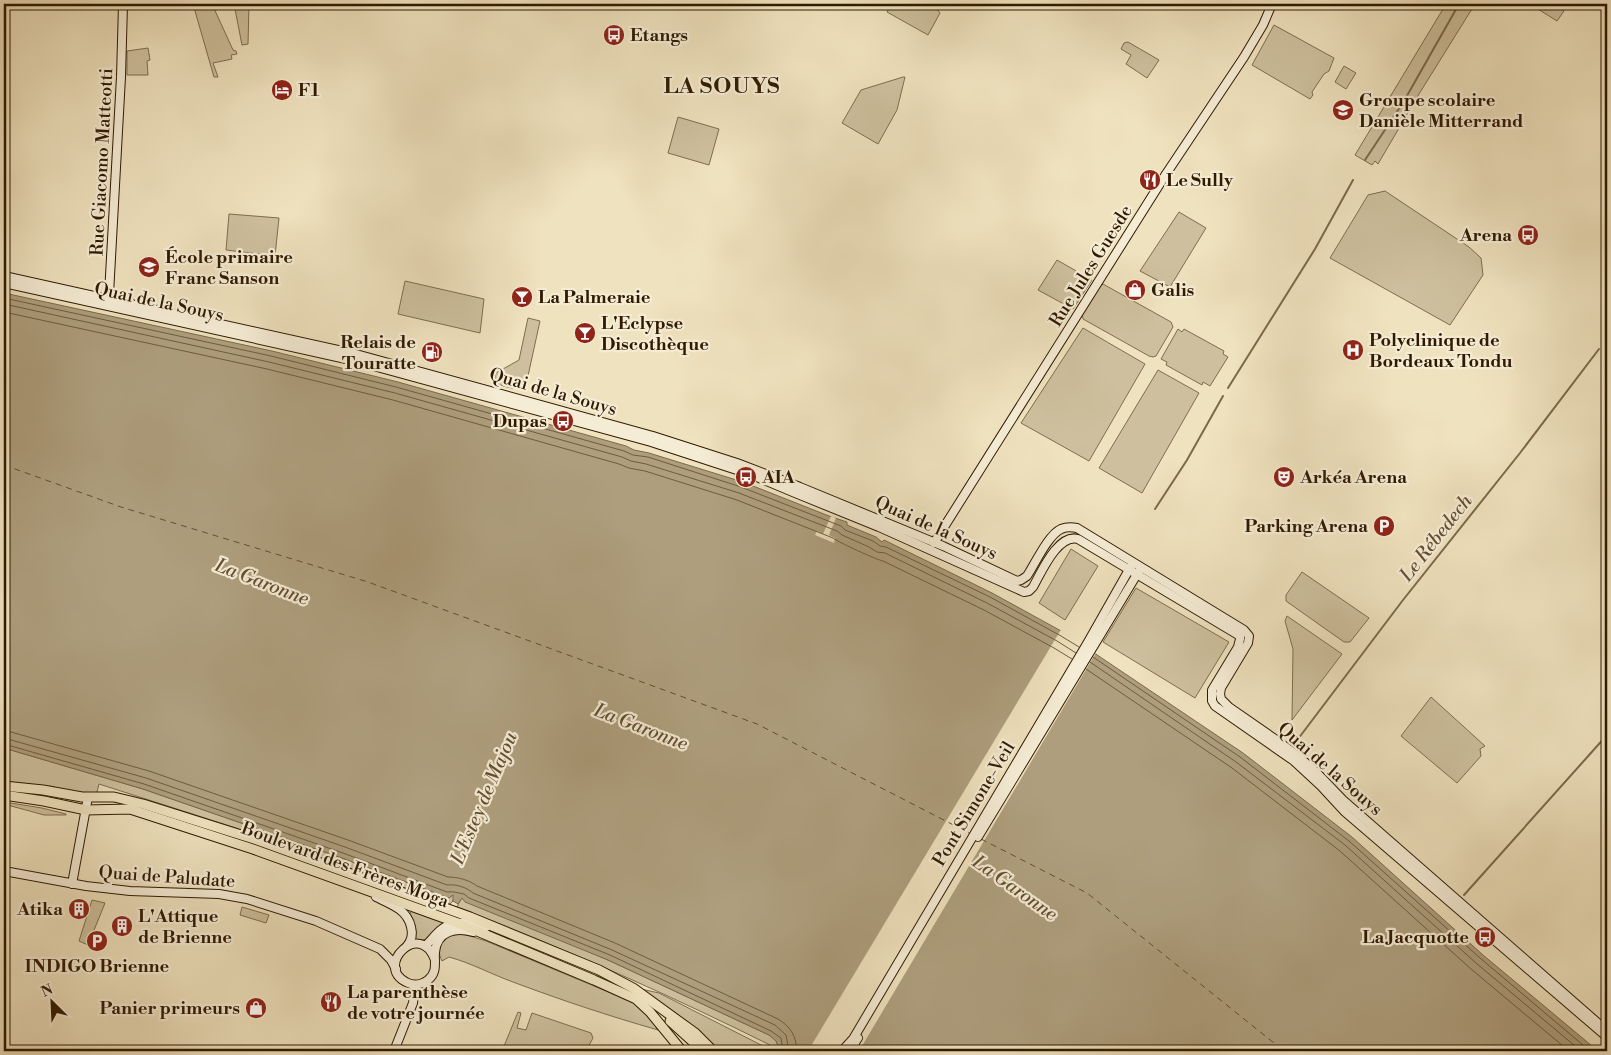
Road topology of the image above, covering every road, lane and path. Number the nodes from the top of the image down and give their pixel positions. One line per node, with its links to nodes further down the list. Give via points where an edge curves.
1 (123, 4): 5 (main road, Rue Giacomo Matteotti)
2 (1272, 4): 7 (main road, Rue Jules Guesde, via 1244,57 1166,174)
3 (4, 276): 5 (main road, Quai de la Souys)
4 (4, 283): 5 (main road, Quai de la Souys)
5 (108, 302): 6 (main road, Quai de la Souys, via 355,361 651,442 752,475); 7 (main road, Quai de la Souys, via 356,354 654,436 752,469)
6 (891, 533): 7 (main road, via 923,543); 8 (main road, Quai de la Souys)
7 (934, 542): 8 (main road); 9 (main road, Quai de la Souys, via 1017,581 1027,576 1053,535 1067,528 1077,528)
8 (938, 553): 11 (main road, Quai de la Souys, via 1026,592 1033,587 1056,548 1069,539 1078,539)
9 (1133, 562): 10 (main road, Quai de la Souys); 11 (main road, Pont Simone-Veil)
10 (1141, 567): 12 (main road, Pont Simone-Veil); 32 (main road, Quai de la Souys, via 1247,633 1248,644 1221,688 1225,704 1307,764 1343,800)
11 (1128, 570): 12 (main road, Quai de la Souys); 13 (main road, Pont Simone-Veil)
12 (1136, 575): 13 (main road, Pont Simone-Veil); 33 (main road, Quai de la Souys, via 1240,636 1238,647 1212,690 1215,706 1294,762 1345,812)
13 (1121, 591): 39 (main road, Pont Simone-Veil, via 853,1039); 40 (main road, Pont Simone-Veil)
14 (4, 786): 16 (main road, Boulevard des Frères Moga)
15 (4, 795): 17 (main road, Boulevard des Frères Moga)
16 (88, 798): 17 (main road); 22 (main road, Boulevard des Frères Moga, via 123,798 200,821)
17 (86, 810): 19 (main road, Boulevard des Frères Moga, via 130,810 198,830); 20 (main road)
18 (4, 871): 20 (main road, Quai de Paludate)
19 (345, 882): 21 (main road, Boulevard des Frères Moga); 25 (main road, via 403,912 412,932 412,940)
20 (72, 884): 26 (main road, Quai de Paludate, via 130,891 219,894 247,899 316,921)
21 (458, 923): 22 (main road); 23 (main road, Boulevard des Frères Moga); 24 (main road, via 442,928)
22 (509, 932): 30 (main road, Boulevard des Frères Moga, via 599,970)
23 (505, 942): 27 (main road, via 465,930 452,930 436,945); 31 (main road, Boulevard des Frères Moga, via 628,995 644,1005)
24 (425, 946): 25 (main road); 27 (main road)
25 (405, 947): 26 (main road, Quai de Paludate); 28 (main road, via 396,957)
26 (380, 949): 28 (main road, Quai de Paludate)
27 (435, 960): 29 (main road, via 436,967 431,977)
28 (396, 969): 29 (main road, via 403,980)
29 (415, 984): 34 (main road, via 412,1003)
30 (649, 999): 37 (main road); 38 (main road, via 695,1033)
31 (657, 1021): 35 (main road); 36 (main road)
32 (1607, 1030)
33 (1607, 1037)
34 (394, 1051)
35 (682, 1051)
36 (690, 1051)
37 (703, 1051)
38 (713, 1051)
39 (842, 1051)
40 (850, 1051)

